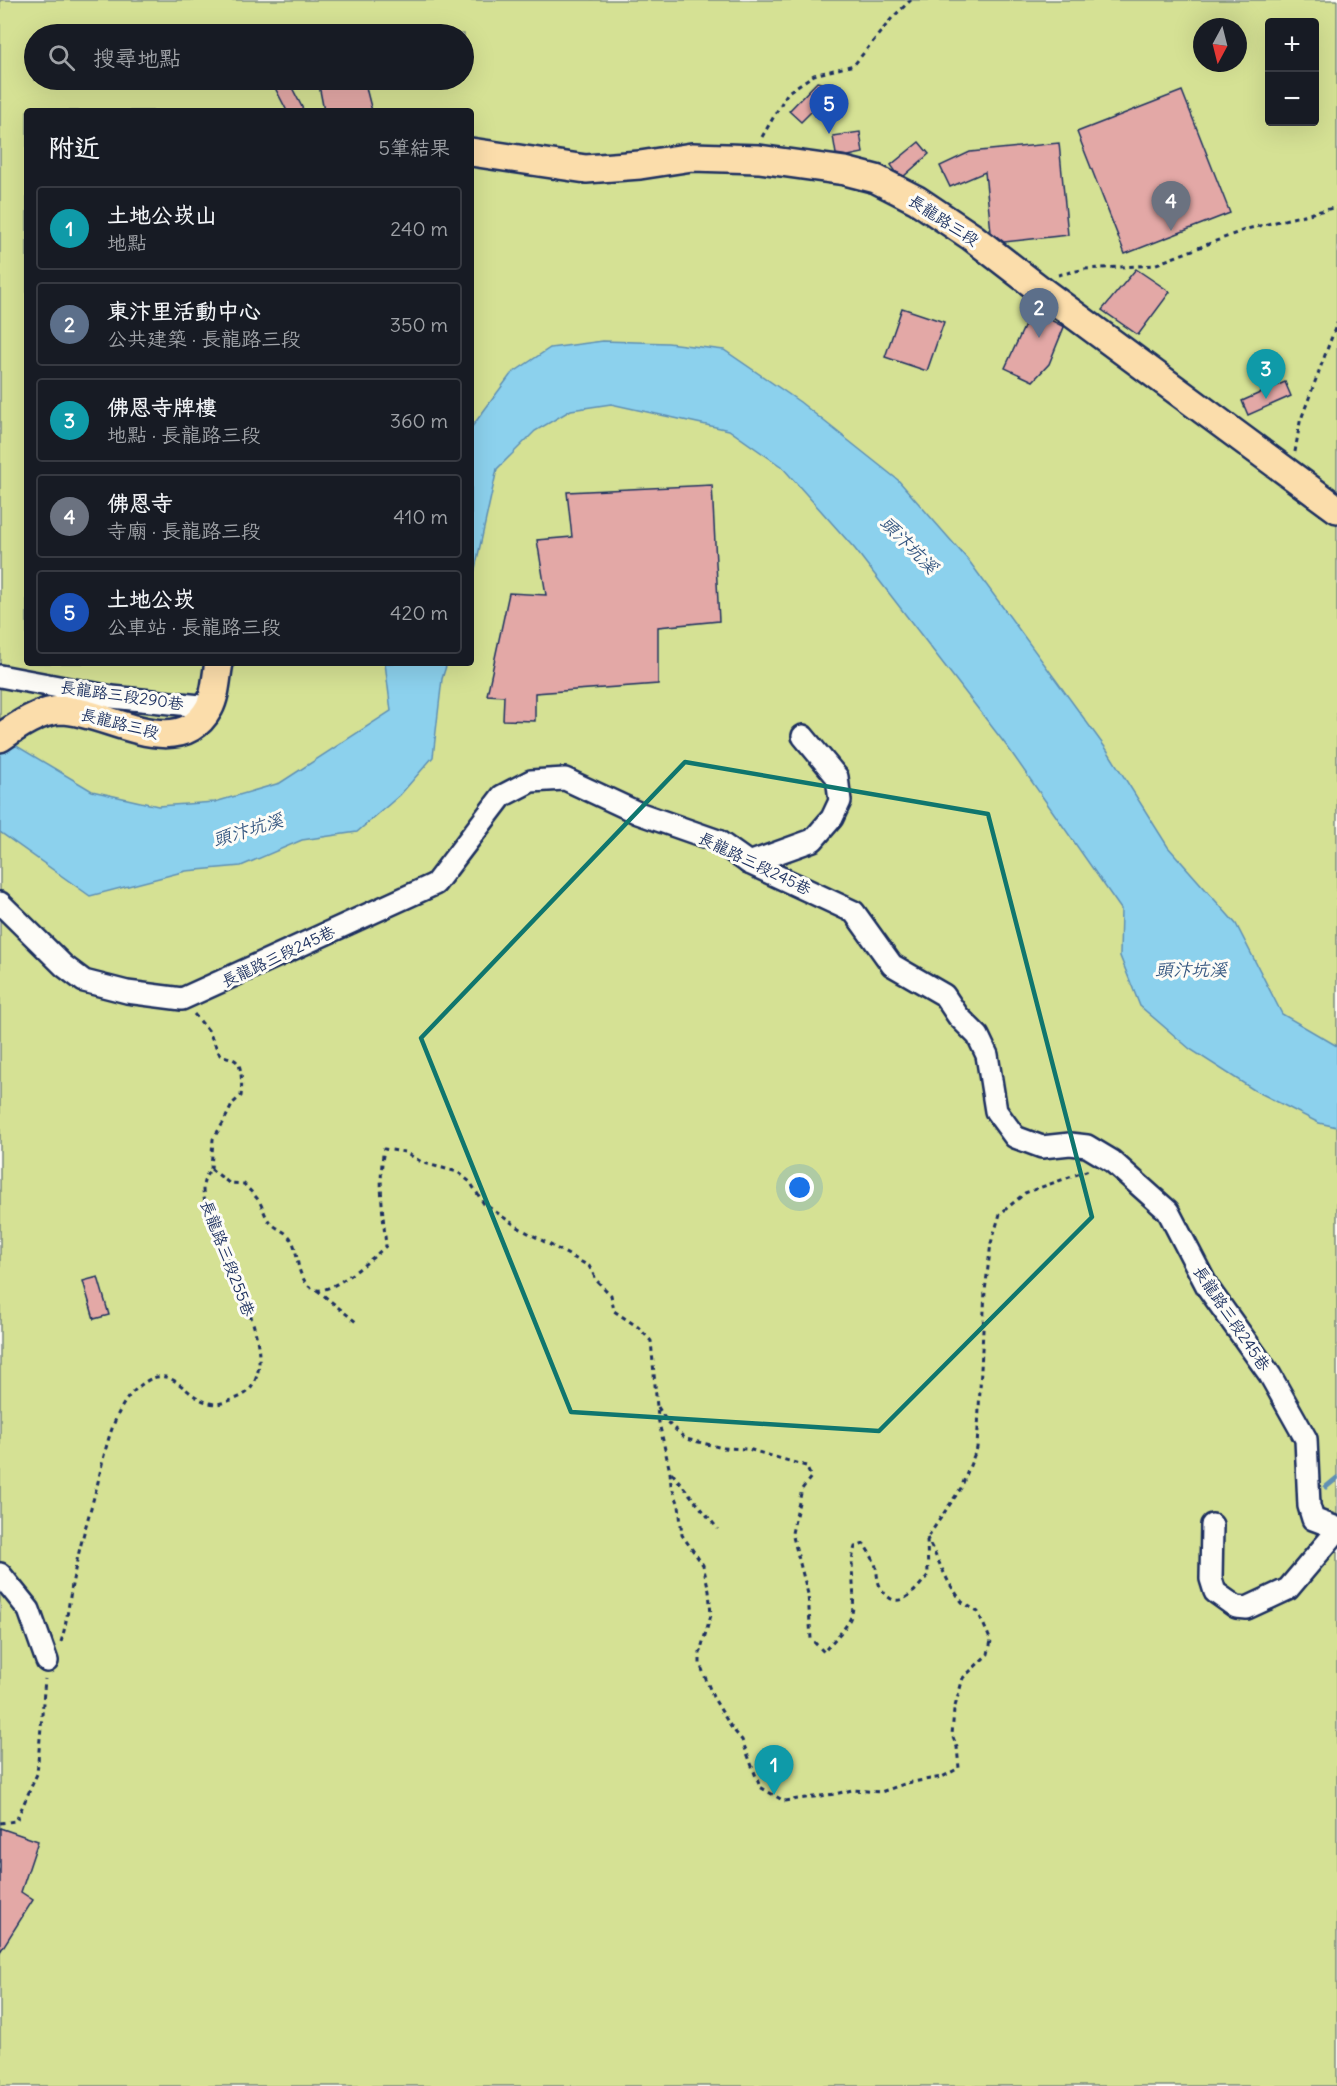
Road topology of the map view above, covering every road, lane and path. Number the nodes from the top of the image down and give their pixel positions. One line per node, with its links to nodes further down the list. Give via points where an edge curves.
1 (911, 0): 3 (path, via 854,65 814,75 788,92 760,141)
2 (474, 152): 3 (main road, 長龍路三段, via 586,170 692,157)
3 (759, 159): 5 (main road, 長龍路三段, via 876,179 926,206)
4 (1337, 207): 5 (path, via 1247,229 1154,265 1085,269)
5 (1030, 282): 7 (main road, 長龍路三段)
6 (1337, 323): 7 (path, via 1300,422)
7 (1291, 475): 8 (main road, 長龍路三段)
8 (1337, 509)
9 (218, 666): 11 (main road)
10 (0, 676): 11 (lane, 長龍路三段290巷, via 112,697)
11 (210, 707): 12 (main road, 長龍路三段, via 187,729 161,735 85,713 60,710 34,718)
12 (7, 733)
13 (803, 736): 14 (lane, via 837,777 840,801 832,818 813,840)
14 (749, 863): 16 (lane, 長龍路三段245巷, via 718,841 638,813 565,779 531,781 502,796 435,884); 17 (lane, 長龍路三段245巷, via 854,912 892,965 944,995 978,1036 987,1055 996,1111 1016,1137 1042,1147 1087,1146)
15 (0, 903): 16 (lane, via 84,981 127,992)
16 (182, 999): 18 (path, via 208,1030 220,1055 239,1064 241,1096 213,1139)
17 (1112, 1161): 25 (lane, 長龍路三段245巷, via 1168,1210 1208,1288 1270,1375 1306,1439 1313,1519); 26 (path, via 1025,1193 1000,1214 991,1243 986,1291 977,1448 961,1488)
18 (211, 1169): 19 (path, 長龍路三段255巷, via 229,1183 244,1184 252,1193 272,1225 292,1240 302,1277); 28 (path, 長龍路三段255巷, via 203,1191 253,1320 258,1373 252,1387 242,1396 218,1404 205,1402 166,1377 156,1377 124,1404 102,1465 60,1645)
19 (317, 1290): 20 (path, 長龍路三段255巷); 21 (path, via 336,1283 386,1246 384,1149 405,1152 423,1163 458,1172 470,1182 484,1204 589,1266 611,1295 614,1311 651,1341)
20 (356, 1322)
21 (657, 1406): 22 (path); 26 (path, via 667,1422 686,1439 748,1449 806,1466 811,1477 802,1489 792,1533 808,1594 811,1639 824,1652 852,1615 855,1547 864,1544 874,1561 881,1588 891,1598 902,1600 928,1575)
22 (670, 1472): 24 (path); 26 (path, via 682,1534 703,1565 709,1591 711,1615 700,1664 713,1697 742,1740 760,1787 784,1801 852,1790 881,1792 942,1777 959,1768 952,1735 954,1710 963,1678 988,1654 991,1641 978,1612 962,1602 949,1583)
23 (1212, 1525): 25 (lane, via 1211,1579 1215,1592 1236,1606 1247,1608 1288,1589)
24 (718, 1529)
25 (1337, 1530)
26 (927, 1538)
27 (0, 1575): 28 (lane, via 29,1610)
28 (47, 1661): 29 (path, 長龍路三段255巷, via 37,1774 16,1821)
29 (0, 1823)

